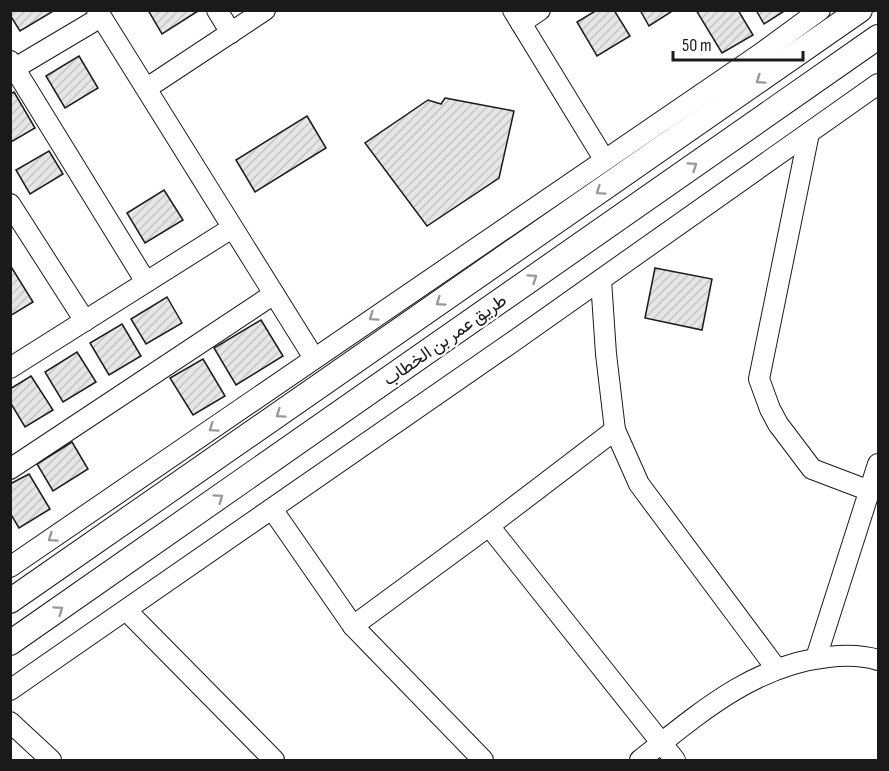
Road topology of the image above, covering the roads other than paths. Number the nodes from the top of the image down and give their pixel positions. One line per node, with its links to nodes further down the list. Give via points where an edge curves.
1 (217, 10): 8 (street)
2 (265, 10): 8 (street)
3 (540, 10): 7 (street)
4 (820, 10): 14 (street)
5 (860, 10): 18 (main road, طريق عمر بن الخطاب, one-way to 18)
6 (99, 14): 10 (street); 12 (street)
7 (517, 17): 14 (street)
8 (231, 33): 12 (street)
9 (879, 37): 35 (main road, طريق عمر بن الخطاب, one-way to 9)
10 (12, 67): 20 (street)
11 (879, 84): 13 (street)
12 (147, 88): 17 (street)
13 (809, 133): 19 (street); 28 (street, via 759,379 778,424 812,469)
14 (604, 159): 16 (street)
15 (11, 207): 22 (street)
16 (520, 217): 18 (street); 23 (street, one-way to 23)
17 (232, 228): 20 (street); 21 (street)
18 (507, 255): 32 (main road, طريق عمر بن الخطاب, one-way to 32)
19 (601, 280): 25 (street); 29 (street)
20 (146, 282): 22 (street)
21 (274, 294): 23 (street); 27 (street)
22 (85, 321): 24 (street)
23 (314, 358): 31 (street, one-way to 31)
24 (10, 368)
25 (615, 430): 30 (street); 38 (street, via 639,484)
26 (879, 464): 28 (street)
27 (10, 469)
28 (870, 490): 36 (street)
29 (272, 509): 33 (street); 34 (street)
30 (489, 526): 34 (street); 41 (street)
31 (10, 567)
32 (10, 601)
33 (126, 610): 39 (street); 43 (street)
34 (352, 626): 44 (street)
35 (10, 643)
36 (816, 658): 37 (street, via 847,654); 38 (street)
37 (879, 660)
38 (776, 668): 41 (street, via 704,709)
39 (10, 690)
40 (10, 722): 42 (street)
41 (660, 744): 45 (street); 46 (street)
42 (51, 760)
43 (274, 760)
44 (483, 760)
45 (640, 760)
46 (675, 760)

